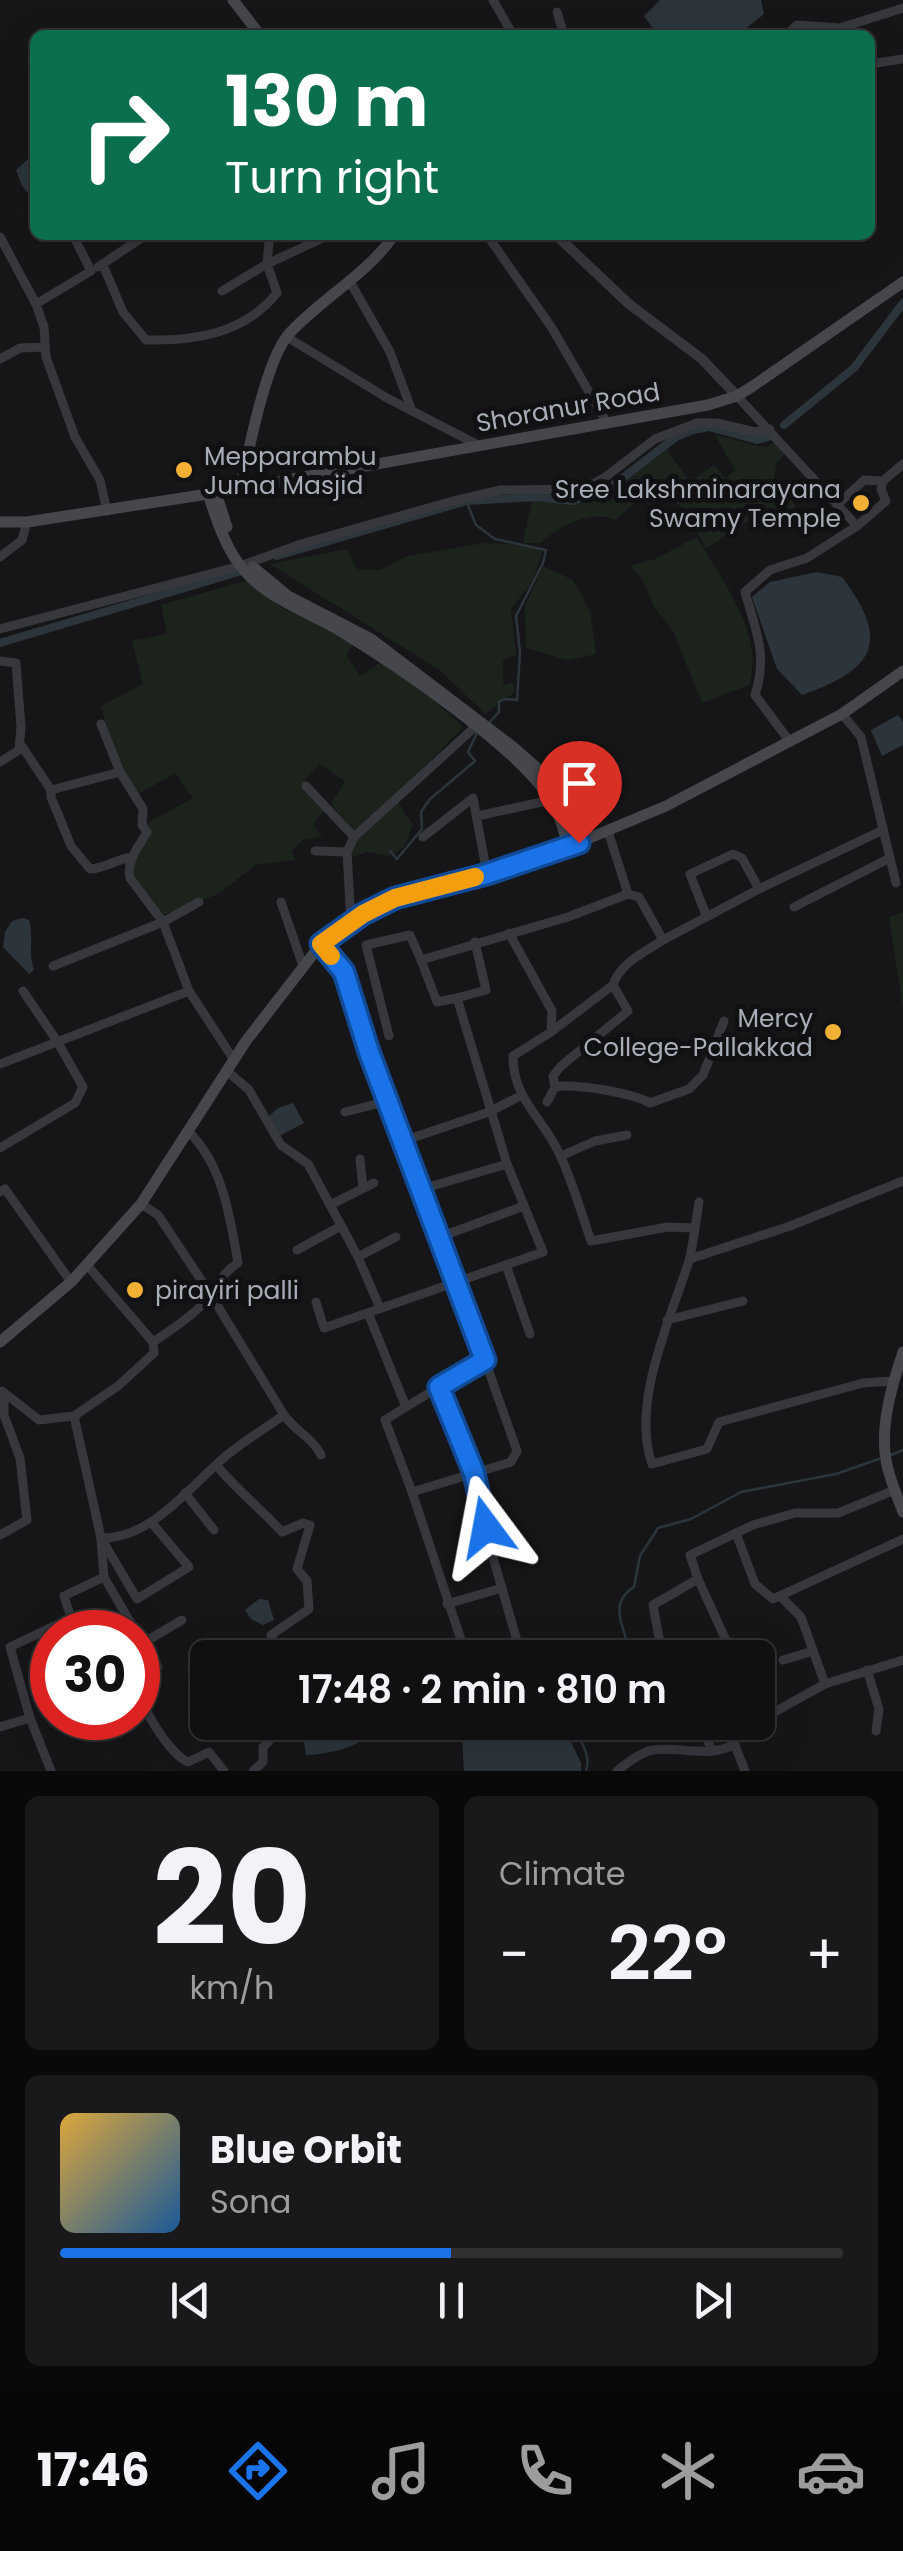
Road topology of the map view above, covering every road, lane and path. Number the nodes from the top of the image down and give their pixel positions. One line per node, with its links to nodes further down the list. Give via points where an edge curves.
1 (234, 0): 5 (main road)
2 (493, 0): 6 (street)
3 (903, 8): 10 (street)
4 (556, 12): 7 (street)
5 (256, 30)
6 (510, 30)
7 (562, 30)
8 (791, 30): 9 (street)
9 (834, 30)
10 (844, 30)
11 (903, 59): 12 (street)
12 (875, 63)
13 (0, 237): 27 (street)
14 (76, 240): 23 (street)
15 (139, 240): 21 (street)
16 (268, 240): 22 (street)
17 (318, 240): 22 (street)
18 (389, 240): 24 (main road)
19 (491, 240): 34 (street)
20 (566, 240): 31 (street)
21 (103, 264): 22 (street, via 123,312 146,340 185,341 216,334 268,304 277,294); 23 (street)
22 (267, 264): 26 (street)
23 (91, 271): 27 (street)
24 (349, 280): 28 (main road); 32 (street, via 390,352)
25 (903, 282): 31 (main road, Shoranur Road)
26 (222, 292)
27 (36, 304): 29 (street)
28 (287, 336): 32 (street); 40 (main road)
29 (45, 347): 30 (street, via 20,348); 43 (street)
30 (0, 359)
31 (737, 396): 33 (main road, Shoranur Road); 35 (street)
32 (412, 411): 37 (street)
33 (654, 415): 34 (main road, Shoranur Road); 36 (street)
34 (607, 423): 37 (main road, Shoranur Road)
35 (770, 429): 36 (street, via 697,424); 42 (street)
36 (656, 439): 48 (street, via 583,489 501,490)
37 (480, 446): 40 (main road, Shoranur Road)
38 (903, 464): 39 (street)
39 (883, 481): 42 (street, via 864,480); 46 (street, via 886,500)
40 (240, 488): 41 (main road, Shoranur Road)
41 (212, 493): 43 (main road, Shoranur Road); 48 (main road, via 227,542)
42 (837, 505): 46 (street)
43 (106, 510): 45 (main road, Shoranur Road)
44 (0, 522): 45 (main road, Shoranur Road)
45 (27, 522): 47 (street, via 22,540)
46 (856, 526): 55 (street, via 807,558 770,570 745,592 762,655 755,695)
47 (0, 557)
48 (244, 564): 49 (street); 54 (main road, via 290,606 345,634); 67 (main road, via 288,596 371,639 513,747 552,785)
49 (0, 629)
50 (0, 660): 56 (street, via 16,663)
51 (903, 671): 52 (main road)
52 (842, 714): 55 (main road); 63 (street, via 861,737)
53 (101, 724): 58 (street)
54 (475, 727): 61 (main road); 66 (street)
55 (790, 742): 64 (main road)
56 (21, 745): 57 (street); 60 (street)
57 (0, 762)
58 (120, 772): 60 (street); 70 (street, via 143,809 148,832)
59 (306, 786): 66 (street)
60 (50, 790): 70 (street, via 70,846 90,869)
61 (551, 800): 62 (street); 67 (main road)
62 (476, 816): 65 (street, via 474,798); 72 (street)
63 (883, 830): 71 (street); 74 (street)
64 (608, 831): 67 (main road); 75 (street)
65 (424, 836)
66 (354, 838): 69 (street)
67 (574, 845): 72 (main road)
68 (315, 851): 69 (street)
69 (346, 852): 81 (street)
70 (132, 857): 80 (street, via 130,878)
71 (890, 858): 73 (street); 78 (street)
72 (487, 874): 81 (main road, via 395,898)
73 (896, 883)
74 (758, 889): 79 (street); 79 (street, via 742,858 733,854 708,864 690,874)
75 (628, 894): 82 (street); 83 (street, via 639,897)
76 (199, 902): 80 (street)
77 (281, 902): 88 (street)
78 (794, 907)
79 (706, 915): 83 (street)
80 (163, 922): 87 (street); 91 (street)
81 (351, 922): 85 (main road)
82 (509, 933): 84 (street); 94 (street, via 552,1012)
83 (663, 940): 89 (street, via 630,961)
84 (475, 942): 86 (street); 92 (street, via 486,990)
85 (321, 944): 88 (main road); 101 (street, via 344,972)
86 (421, 960): 92 (street, via 437,1002); 95 (street, via 410,936 366,945)
87 (53, 966)
88 (303, 966): 98 (main road)
89 (613, 984): 94 (street); 99 (street, via 628,1011 561,1066 553,1076)
90 (22, 991): 96 (street)
91 (189, 991): 96 (street); 98 (street)
92 (458, 998): 104 (street)
93 (724, 1022): 99 (street, via 703,1075 689,1089 650,1103 628,1094)
94 (551, 1032): 100 (street, via 513,1056)
95 (388, 1036)
96 (57, 1041): 97 (street); 108 (street, via 84,1087 76,1103)
97 (0, 1064)
98 (230, 1066): 105 (main road); 119 (street, via 281,1145 308,1164)
99 (556, 1087): 102 (street)
100 (520, 1096): 104 (street); 109 (street)
101 (388, 1100): 103 (street); 107 (street)
102 (547, 1102)
103 (345, 1112)
104 (490, 1112): 107 (street); 111 (street)
105 (188, 1131): 118 (main road); 132 (street, via 204,1147 218,1179 238,1264 224,1272)
106 (626, 1135): 109 (street)
107 (403, 1140): 115 (street)
108 (0, 1148)
109 (561, 1156): 122 (street, via 592,1241)
110 (360, 1159): 114 (street)
111 (507, 1164): 115 (street); 120 (street)
112 (903, 1181): 127 (street)
113 (374, 1183): 114 (street)
114 (363, 1188): 119 (street)
115 (422, 1189): 124 (street)
116 (0, 1192): 131 (street, via 5,1188)
117 (698, 1202): 122 (street)
118 (141, 1204): 128 (main road); 132 (street, via 158,1215)
119 (330, 1206): 121 (street)
120 (524, 1206): 124 (street); 129 (street, via 543,1252)
121 (342, 1226): 125 (street); 126 (street)
122 (692, 1228): 127 (street)
123 (396, 1237): 126 (street)
124 (440, 1237): 130 (street)
125 (297, 1250)
126 (358, 1258): 135 (street)
127 (690, 1259): 137 (street)
128 (87, 1265): 131 (main road); 140 (street)
129 (506, 1265): 130 (street); 138 (street)
130 (457, 1281): 135 (street); 142 (street)
131 (71, 1282): 139 (main road)
132 (211, 1295): 140 (street); 147 (street)
133 (743, 1301): 137 (street)
134 (316, 1302): 136 (street, via 324,1328)
135 (380, 1308): 136 (street)
136 (368, 1312): 146 (street)
137 (667, 1320): 143 (street, via 646,1409 652,1464 707,1450 718,1422 863,1383)
138 (530, 1334)
139 (0, 1342)
140 (152, 1342): 148 (street, via 154,1353)
141 (903, 1352): 143 (main road)
142 (485, 1360): 144 (street); 151 (street, via 518,1451 511,1462)
143 (894, 1381): 152 (main road, via 884,1444)
144 (439, 1387): 146 (street); 151 (street)
145 (2, 1391): 148 (street, via 39,1420); 159 (street, via 27,1520)
146 (406, 1407): 153 (street, via 385,1420)
147 (284, 1415): 149 (street); 150 (street)
148 (74, 1416): 160 (street)
149 (321, 1455)
150 (216, 1465): 154 (street); 172 (street, via 282,1532 310,1525 296,1569 307,1580 309,1609)
151 (474, 1473): 153 (street); 164 (street)
152 (895, 1490): 155 (main road); 158 (street, via 838,1513 795,1513)
153 (412, 1492): 166 (street)
154 (185, 1493): 156 (street); 157 (street)
155 (903, 1512)
156 (151, 1522): 160 (street, via 122,1538); 160 (street, via 189,1567 138,1599)
157 (214, 1530)
158 (736, 1532): 163 (street, via 690,1555); 165 (street, via 755,1584 772,1599)
159 (0, 1535)
160 (101, 1538): 162 (street)
161 (903, 1539): 165 (street)
162 (104, 1577): 167 (street, via 64,1596); 168 (street)
163 (698, 1579): 175 (street, via 653,1604); 176 (street)
164 (502, 1588): 166 (street); 174 (street)
165 (780, 1596): 177 (street, via 801,1618)
166 (448, 1604): 173 (street)
167 (68, 1610)
168 (123, 1610)
169 (182, 1620): 170 (street)
170 (160, 1629)
171 (30, 1637): 183 (street, via 10,1647)
172 (274, 1640)
173 (461, 1640)
174 (517, 1640)
175 (662, 1640)
176 (726, 1640)
177 (812, 1650): 178 (street); 181 (street)
178 (784, 1660)
179 (903, 1660): 180 (street)
180 (867, 1670): 181 (street); 186 (street, via 879,1710)
181 (826, 1684): 182 (street)
182 (775, 1712)
183 (30, 1718): 184 (street)
184 (0, 1726)
185 (160, 1731): 195 (street, via 178,1758 188,1762 209,1752)
186 (876, 1732)
187 (39, 1740): 194 (street)
188 (270, 1740): 196 (street, via 264,1762)
189 (707, 1740): 192 (street)
190 (733, 1740): 191 (street)
191 (734, 1744): 192 (street); 199 (street)
192 (712, 1752): 193 (street, via 654,1750)
193 (632, 1760): 197 (street); 198 (street)
194 (51, 1771)
195 (224, 1771)
196 (253, 1771)
197 (617, 1771)
198 (637, 1771)
199 (746, 1771)

